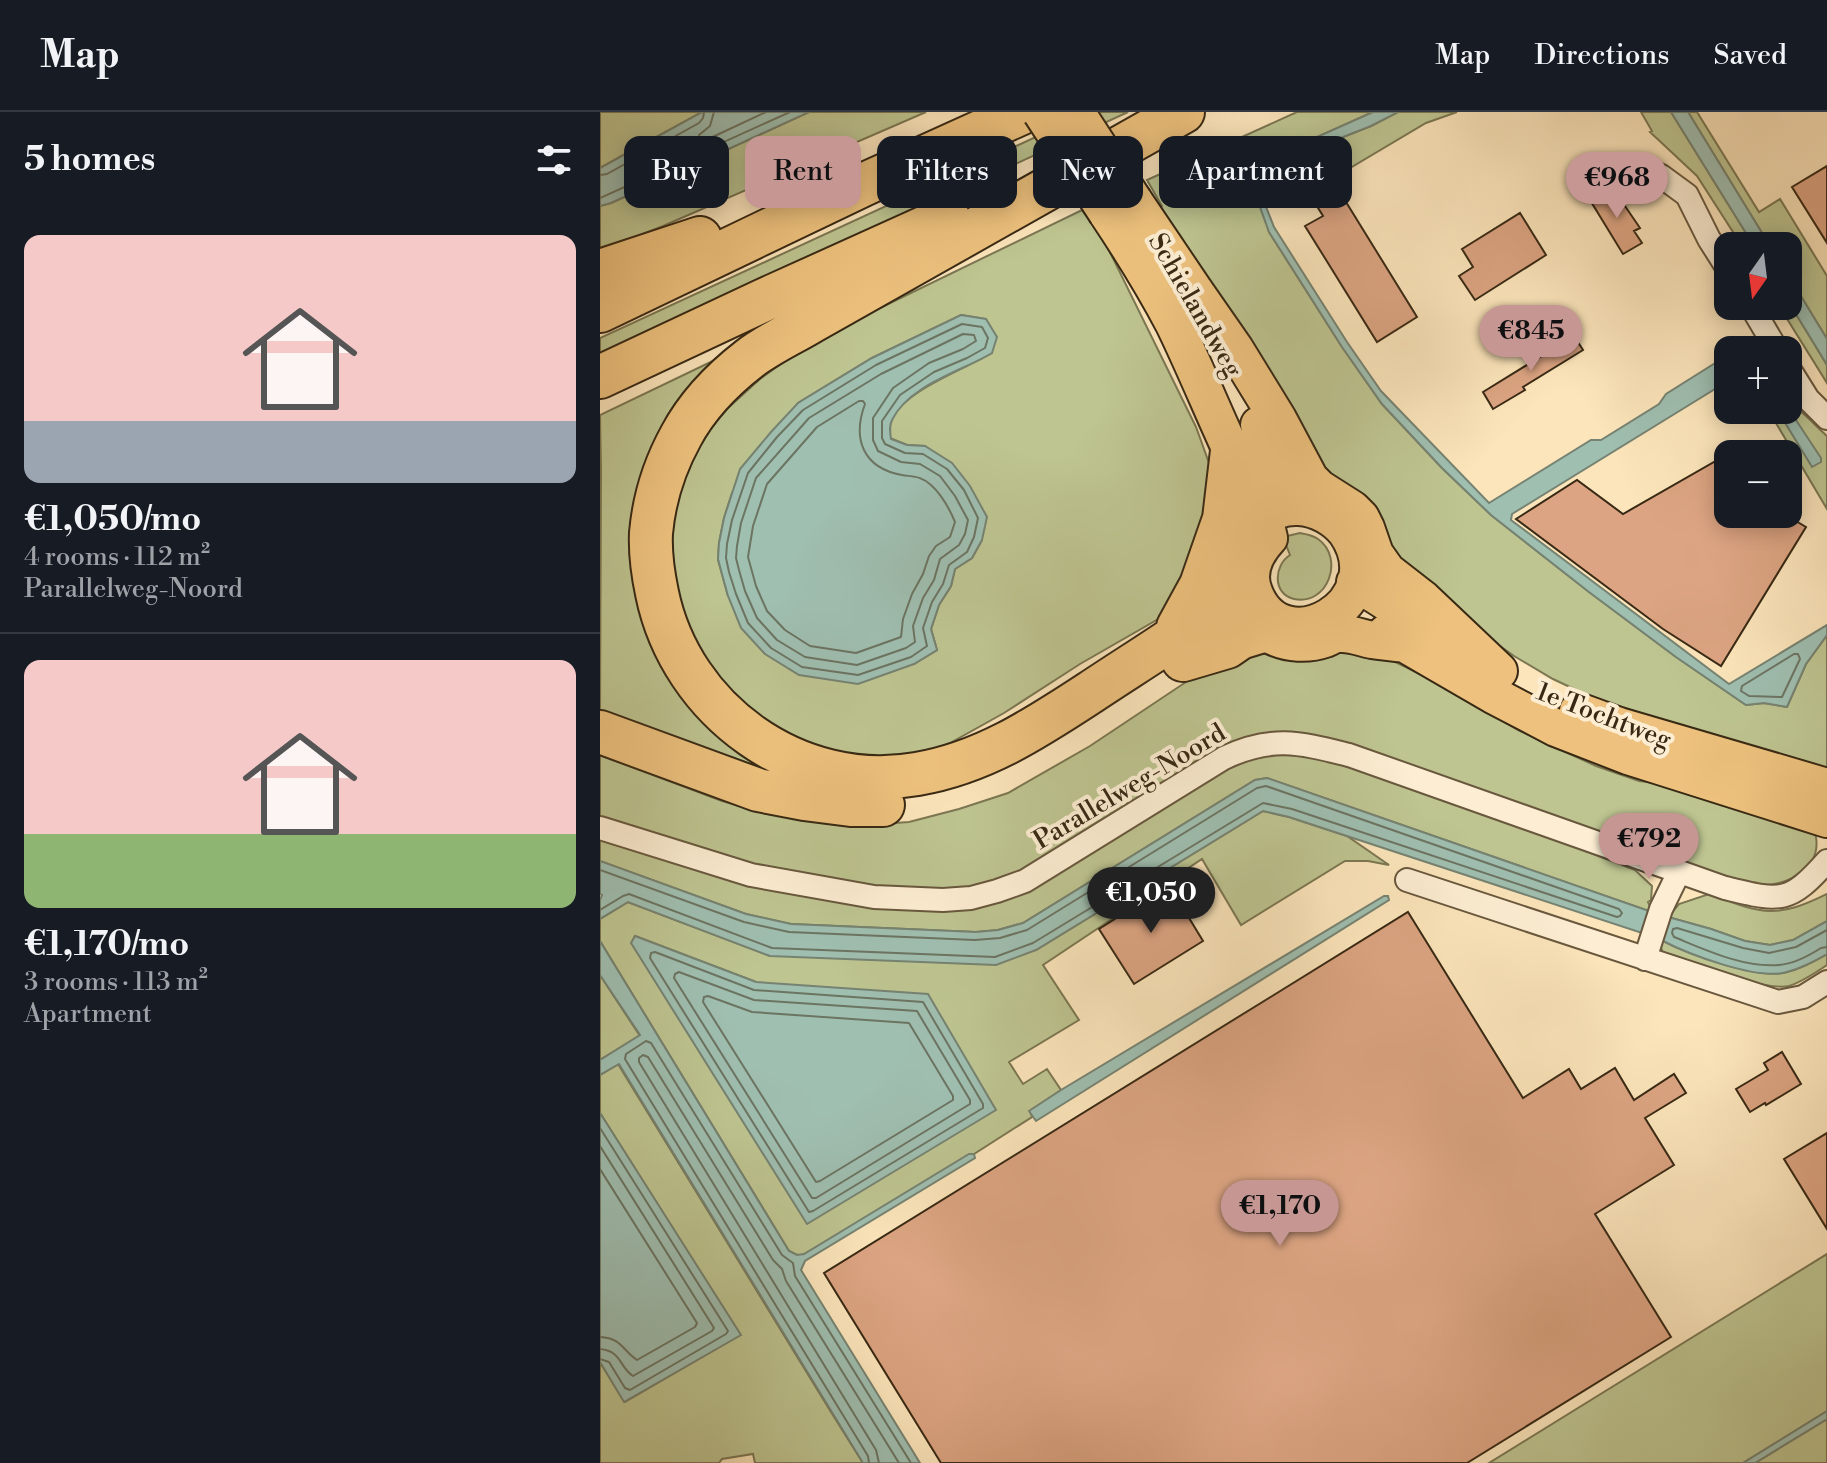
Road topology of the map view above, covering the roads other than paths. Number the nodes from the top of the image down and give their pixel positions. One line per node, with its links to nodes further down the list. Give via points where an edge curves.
1 (1024, 112): 8 (highway)
2 (1041, 112): 5 (main road, Schielandweg, bridge)
3 (1076, 112): 6 (main road, Schielandweg, bridge)
4 (1182, 112): 15 (highway); 22 (highway, via 750,358 705,400 682,433 666,468 651,535 660,610 673,645 705,693 769,748 834,773 886,778 958,765 1033,730)
5 (1061, 136)
6 (1087, 136)
7 (1626, 166): 11 (street, via 1661,176 1687,195)
8 (865, 184): 12 (highway); 14 (highway)
9 (1121, 208): 18 (main road, Schielandweg, via 1130,248 1172,321)
10 (1122, 208): 13 (main road, Schielandweg)
11 (1714, 247)
12 (600, 271)
13 (1194, 290): 19 (main road, Schielandweg, via 1231,361 1279,476); 23 (main road, via 1278,419 1310,479 1361,518 1387,571)
14 (600, 311)
15 (600, 377)
16 (1802, 389): 17 (street)
17 (1827, 418)
18 (1232, 451): 19 (main road, Schielandweg); 22 (highway, via 1224,519)
19 (1271, 522): 20 (main road, via 1321,512 1348,535 1356,558); 21 (main road, via 1242,540 1236,555 1233,571)
20 (1343, 609): 21 (main road, via 1324,639 1299,643 1274,637); 23 (main road, 1e Tochtweg, via 1421,625); 26 (main road, 1e Tochtweg, via 1556,728)
21 (1253, 612): 22 (highway, via 1209,614)
22 (1176, 650): 24 (highway, via 1088,725 1036,757 981,784 912,802 851,805 758,790)
23 (1499, 671): 25 (main road, 1e Tochtweg, via 1619,726)
24 (600, 732)
25 (1827, 787)
26 (1827, 819)
27 (600, 828): 29 (street, Parallelweg-Noord, via 786,883 874,897 971,898 1025,881 1224,758 1256,745 1288,742 1349,755)
28 (1827, 861): 29 (street, Parallelweg-Noord, via 1807,884 1780,897 1759,896)
29 (1679, 872): 31 (street)
30 (1407, 880): 31 (street)
31 (1648, 950): 32 (street, via 1778,1002 1803,997)
32 (1827, 982)

